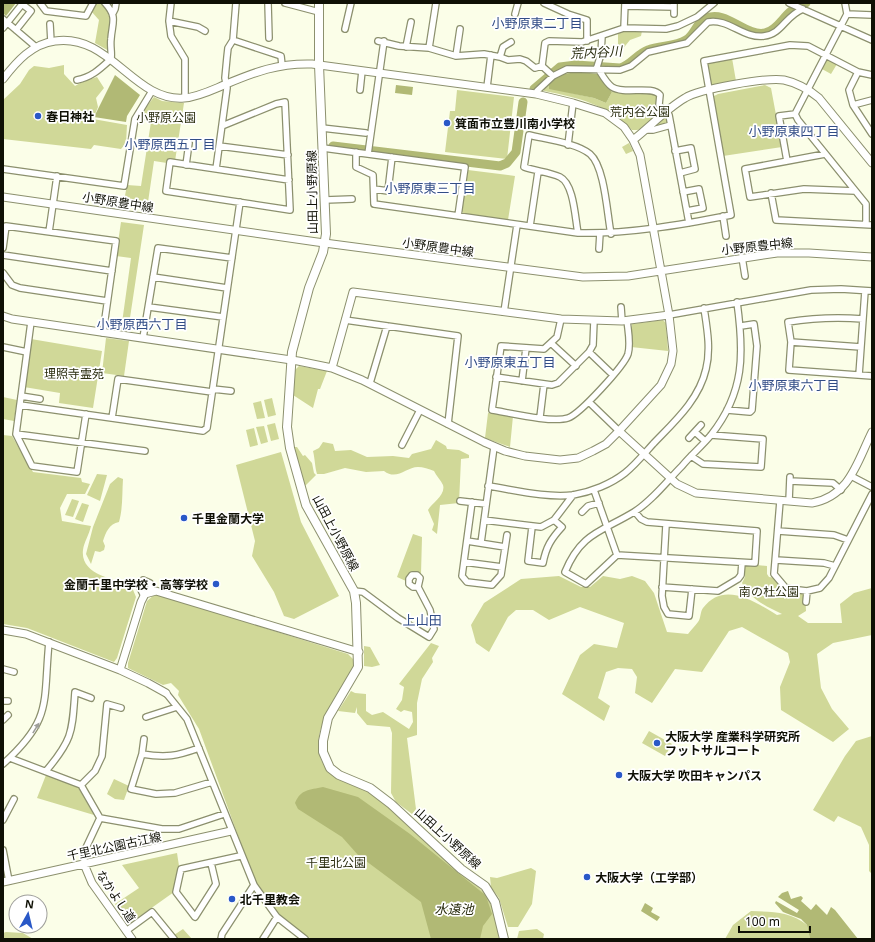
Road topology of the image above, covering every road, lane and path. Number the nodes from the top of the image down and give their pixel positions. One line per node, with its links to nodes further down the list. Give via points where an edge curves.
1 (23, 3): 29 (street); 35 (street, via 31,11)
2 (40, 3): 3 (street, via 46,11 86,16)
3 (93, 3)
4 (105, 3): 22 (street)
5 (116, 3): 22 (street)
6 (171, 3): 27 (street)
7 (236, 3): 39 (street)
8 (268, 3): 38 (street)
9 (284, 3): 21 (street)
10 (319, 3): 21 (main road, 山田上小野原線)
11 (352, 3): 33 (street)
12 (436, 3): 46 (street)
13 (518, 3): 23 (street)
14 (544, 3): 41 (street, via 586,20)
15 (714, 3): 32 (street, via 697,17 678,26 666,29)
16 (845, 3): 25 (street)
17 (625, 4): 19 (street); 32 (street)
18 (791, 4): 20 (street)
19 (674, 5): 24 (street)
20 (803, 9): 31 (street); 55 (street, via 789,17 774,34 755,36 720,22 708,22 688,43 648,52 626,68)
21 (318, 12): 53 (main road, 山田上小野原線)
22 (113, 13): 51 (street)
23 (515, 14)
24 (674, 14)
25 (847, 14): 26 (street); 31 (street)
26 (872, 15)
27 (169, 21): 36 (street); 70 (street, via 171,36 185,59)
28 (411, 22): 45 (street)
29 (4, 23): 35 (street)
30 (50, 24): 42 (street)
31 (841, 26): 40 (street); 49 (street)
32 (624, 28): 37 (street)
33 (345, 29)
34 (460, 29): 48 (street)
35 (16, 30): 44 (street)
36 (205, 30)
37 (602, 36): 41 (street); 55 (street)
38 (269, 38)
39 (233, 40): 52 (street, via 281,56); 63 (street, via 228,48)
40 (872, 40)
41 (587, 41): 54 (street, via 545,43)
42 (52, 42): 44 (street); 51 (street, via 72,41 84,44)
43 (511, 42): 50 (street, via 503,47)
44 (36, 47): 61 (street, via 15,63)
45 (406, 47): 46 (street); 58 (street, via 381,41)
46 (429, 48): 48 (street)
47 (491, 55): 48 (street); 50 (street); 64 (street)
48 (456, 56)
49 (827, 56): 57 (street); 65 (street); 67 (street, via 808,46 790,45 704,61)
50 (500, 57): 54 (street, via 526,61 535,68)
51 (111, 59): 62 (street, via 94,75); 68 (street)
52 (282, 65): 53 (street); 63 (street, via 260,70)
53 (319, 65): 56 (street); 78 (main road, 山田上小野原線)
54 (542, 66): 59 (street)
55 (598, 67): 59 (street, via 567,69); 74 (street, via 610,86 617,90 658,92 661,107)
56 (362, 71): 58 (street); 66 (street)
57 (858, 72): 60 (street); 73 (street, via 849,90)
58 (380, 74): 64 (street); 87 (street)
59 (551, 74): 69 (street)
60 (872, 75)
61 (3, 79)
62 (77, 80)
63 (226, 84): 70 (street); 77 (street)
64 (487, 87): 69 (street)
65 (809, 89): 67 (street, via 782,80 766,80); 75 (street); 94 (street)
66 (360, 90)
67 (708, 90): 74 (street, via 687,96); 113 (street, via 730,215)
68 (152, 91): 70 (street, via 165,96); 100 (street, via 135,119 124,186)
69 (536, 94): 72 (street)
70 (184, 98)
71 (872, 101): 73 (street)
72 (573, 103): 82 (street, via 605,113 624,128); 84 (street)
73 (853, 105): 81 (street)
74 (666, 113): 76 (street); 79 (street)
75 (795, 114): 90 (street); 93 (street, via 779,116)
76 (671, 125): 79 (street); 88 (street)
77 (222, 126): 85 (street); 91 (street, via 285,102)
78 (322, 128): 80 (street); 86 (main road, 山田上小野原線)
79 (646, 132): 82 (street)
80 (366, 133)
81 (872, 134)
82 (633, 140): 118 (street, via 642,166)
83 (189, 143): 95 (street)
84 (568, 144): 98 (street, via 529,135 524,167); 123 (street, via 590,154 597,162)
85 (219, 146): 91 (street); 97 (street)
86 (323, 148): 89 (street); 108 (main road, 山田上小野原線)
87 (368, 151): 89 (street); 92 (street)
88 (675, 151): 99 (street); 99 (street, via 691,148 695,169)
89 (356, 152): 102 (street, via 356,167 373,175)
90 (825, 154): 93 (street); 103 (street)
91 (288, 155): 101 (street)
92 (392, 157): 102 (street, via 388,191); 112 (street, via 465,166)
93 (787, 161): 105 (street, via 746,169 750,197)
94 (872, 163)
95 (186, 165): 97 (street); 109 (street, via 170,162 166,191)
96 (3, 169): 100 (street)
97 (216, 169): 101 (street)
98 (538, 172): 117 (street); 121 (street, via 560,177 567,183)
99 (680, 173): 104 (street)
100 (57, 176): 110 (street)
101 (288, 180): 109 (street, via 290,210)
102 (374, 189): 112 (street, via 374,204)
103 (855, 191): 105 (street, via 804,189); 116 (street, via 866,204)
104 (683, 192): 111 (street); 111 (street, via 699,189 703,208)
105 (771, 193): 116 (street, via 776,220)
106 (3, 197): 110 (street, 小野原豊中線)
107 (352, 199): 108 (street)
108 (325, 200): 125 (main road, 山田上小野原線)
109 (240, 202): 119 (street)
110 (53, 204): 119 (street, 小野原豊中線); 120 (street)
111 (687, 211): 114 (street)
112 (458, 216): 115 (street)
113 (723, 216): 114 (street); 124 (street)
114 (689, 222): 118 (street)
115 (517, 225): 117 (street); 132 (street)
116 (869, 225)
117 (530, 226): 121 (street)
118 (654, 228): 123 (street); 134 (street)
119 (236, 230): 125 (street, 小野原豊中線); 131 (street)
120 (49, 232): 126 (street, via 6,226); 133 (street, via 116,241)
121 (578, 233): 122 (street)
122 (600, 233): 123 (street); 127 (street)
123 (611, 234)
124 (726, 236)
125 (324, 243): 132 (street, 小野原豊中線); 168 (main road, 山田上小野原線)
126 (3, 248)
127 (599, 248)
128 (3, 255): 133 (street)
129 (742, 257): 130 (street, 小野原豊中線, via 792,252); 134 (street, 小野原豊中線); 136 (street)
130 (872, 257)
131 (232, 258): 137 (street, via 158,248); 138 (street)
132 (510, 268): 134 (street, 小野原豊中線, via 589,277); 146 (street)
133 (112, 271): 141 (street)
134 (662, 272): 147 (street)
135 (3, 273): 141 (street, via 12,285 20,288)
136 (745, 276)
137 (153, 277): 138 (street); 143 (street)
138 (227, 288): 149 (street)
139 (865, 291): 140 (street); 142 (street, via 811,290); 151 (street)
140 (872, 291)
141 (108, 301): 158 (street)
142 (737, 302): 145 (street); 157 (street)
143 (149, 307): 149 (street); 159 (street)
144 (621, 307): 153 (street)
145 (704, 308): 147 (street); 202 (street, via 708,356 700,388 684,412)
146 (504, 312): 150 (street); 152 (street, via 353,292)
147 (669, 315): 153 (street); 191 (street, via 673,351 667,374)
148 (3, 316): 155 (street)
149 (223, 317): 165 (street)
150 (561, 319): 154 (street); 161 (street, via 559,331)
151 (863, 319): 160 (street, via 838,317 788,322); 162 (street)
152 (345, 320): 156 (street); 170 (street)
153 (624, 320): 154 (street); 171 (street, via 628,354)
154 (594, 321): 167 (street, via 593,345)
155 (31, 322): 158 (street); 166 (street)
156 (387, 326): 176 (street); 189 (street, via 458,336)
157 (740, 326): 185 (street, via 741,367); 185 (street, via 754,324 757,338 752,410)
158 (103, 333): 159 (street)
159 (143, 338): 165 (street)
160 (791, 342): 162 (street); 172 (street, via 789,370)
161 (552, 344): 164 (street, via 544,349); 169 (street)
162 (861, 347): 172 (street)
163 (3, 348): 166 (street)
164 (526, 348): 174 (street, via 501,346); 175 (street)
165 (218, 349): 168 (street); 178 (street)
166 (27, 352): 180 (street)
167 (589, 352): 169 (street); 171 (street)
168 (290, 360): 170 (street); 243 (main road, 山田上小野原線, via 287,427 299,483 310,514)
169 (576, 366): 177 (street, via 558,383)
170 (332, 368): 176 (street)
171 (613, 374): 182 (street)
172 (859, 375): 173 (street)
173 (872, 376)
174 (496, 377): 175 (street); 187 (street, via 492,410)
175 (522, 381): 177 (street)
176 (370, 383): 184 (street)
177 (544, 384): 187 (street)
178 (212, 390): 179 (street); 188 (street, via 118,379); 188 (street, via 207,428 203,431)
179 (231, 391)
180 (21, 396): 181 (street); 183 (street)
181 (40, 399)
182 (589, 402): 187 (street, via 567,418); 191 (street)
183 (20, 405): 186 (street); 194 (street)
184 (420, 410): 189 (street); 199 (street)
185 (727, 410): 195 (street)
186 (86, 414): 188 (street); 198 (street)
187 (540, 417)
188 (112, 418)
189 (448, 424): 200 (street)
190 (701, 426): 192 (street)
191 (619, 431): 200 (street, via 606,444 578,458 560,460 525,456); 202 (street)
192 (695, 432): 196 (street); 197 (street)
193 (872, 432): 204 (street)
194 (16, 434): 198 (street); 198 (street, via 32,466 78,472)
195 (711, 435): 197 (street); 203 (street, via 763,439 761,467 704,464)
196 (689, 438)
197 (705, 441): 203 (street)
198 (82, 444): 201 (street)
199 (402, 445)
200 (494, 447): 206 (street)
201 (145, 451)
202 (644, 455): 205 (street); 208 (street, via 625,473)
203 (691, 456): 205 (street)
204 (851, 476): 207 (street); 209 (street)
205 (670, 479): 212 (street, via 685,489 707,495); 219 (street)
206 (488, 486): 211 (street); 217 (street)
207 (872, 487)
208 (594, 490): 211 (street); 216 (street)
209 (841, 490): 214 (street, via 823,501); 214 (street, via 833,483 790,479)
210 (872, 494): 227 (street)
211 (572, 495): 221 (street)
212 (780, 500): 214 (street); 225 (street)
213 (460, 501): 215 (street)
214 (789, 501)
215 (472, 502): 217 (street); 228 (street)
216 (599, 503): 218 (street, via 588,506); 224 (street)
217 (486, 504): 220 (street)
218 (582, 512)
219 (636, 512): 222 (street, via 647,522); 224 (street)
220 (484, 520): 223 (street); 229 (street)
221 (554, 520): 223 (street, via 541,527); 223 (street, via 562,527 551,539 543,563 528,561)
222 (666, 525): 232 (street); 235 (street, via 757,531 755,563)
223 (532, 526)
224 (607, 527): 231 (street); 231 (street, via 577,548 565,572 586,584)
225 (778, 531): 227 (street, via 834,535); 233 (street)
226 (507, 535): 230 (street)
227 (848, 540): 236 (street)
228 (467, 541): 229 (street); 234 (street)
229 (481, 543): 230 (street)
230 (505, 547): 237 (street)
231 (617, 555): 232 (street)
232 (665, 557): 235 (street); 239 (street)
233 (776, 560): 236 (street); 242 (street, via 774,574 785,587)
234 (464, 562): 237 (street); 237 (street, via 462,576 467,582 492,585 501,574)
235 (742, 563): 240 (street, via 738,579 718,591)
236 (835, 566): 242 (street, via 823,586)
237 (502, 567)
238 (418, 587): 243 (street, via 430,610 434,629 429,637 363,592)
239 (662, 587): 240 (street); 240 (street, via 664,607 668,614 689,616)
240 (692, 589)
241 (152, 590): 244 (street); 244 (street, via 150,583 143,580 139,586); 248 (street)
242 (808, 591): 245 (street)
243 (354, 592): 248 (main road, 山田上小野原線)
244 (144, 596): 250 (street)
245 (806, 602)
246 (3, 630): 247 (street)
247 (49, 642): 250 (street); 262 (street, one-way to 247, via 30,738 46,703)
248 (359, 652): 285 (main road, 山田上小野原線, via 356,673 328,718 323,741 326,762 338,775 370,788 391,804 461,869 485,886 495,902)
249 (3, 669): 251 (street)
250 (120, 670): 252 (street)
251 (14, 672)
252 (166, 693): 254 (street)
253 (91, 698): 264 (street, via 75,692 70,739)
254 (177, 707): 257 (street); 260 (street, via 187,719)
255 (121, 708): 266 (street, via 107,704 102,756 95,771)
256 (8, 715): 258 (street)
257 (146, 717)
258 (3, 720)
259 (144, 740): 261 (street)
260 (199, 748): 261 (street, via 177,756); 265 (street)
261 (142, 754): 265 (street, via 131,789 156,794 175,793)
262 (10, 758): 263 (street); 264 (street)
263 (3, 764)
264 (46, 771): 266 (street)
265 (212, 782): 268 (street)
266 (81, 785): 269 (street)
267 (14, 799): 270 (street)
268 (224, 814): 269 (street, via 173,829); 271 (street)
269 (100, 818): 275 (street, via 84,852)
270 (3, 820)
271 (230, 831): 273 (street); 275 (street, 千里北公園古江線)
272 (3, 850): 276 (street)
273 (240, 856): 274 (street); 277 (street)
274 (212, 863): 274 (street, via 182,869 176,892 195,917 216,884)
275 (84, 864): 276 (street, 千里北公園古江線); 279 (street, なかよし道, via 92,882)
276 (6, 881)
277 (254, 886): 278 (street); 282 (street)
278 (277, 917): 283 (street); 284 (street)
279 (126, 931): 280 (street, なかよし道); 281 (street, via 152,912)
280 (132, 939)
281 (174, 939)
282 (221, 939)
283 (263, 939)
284 (305, 939)
285 (504, 939)

